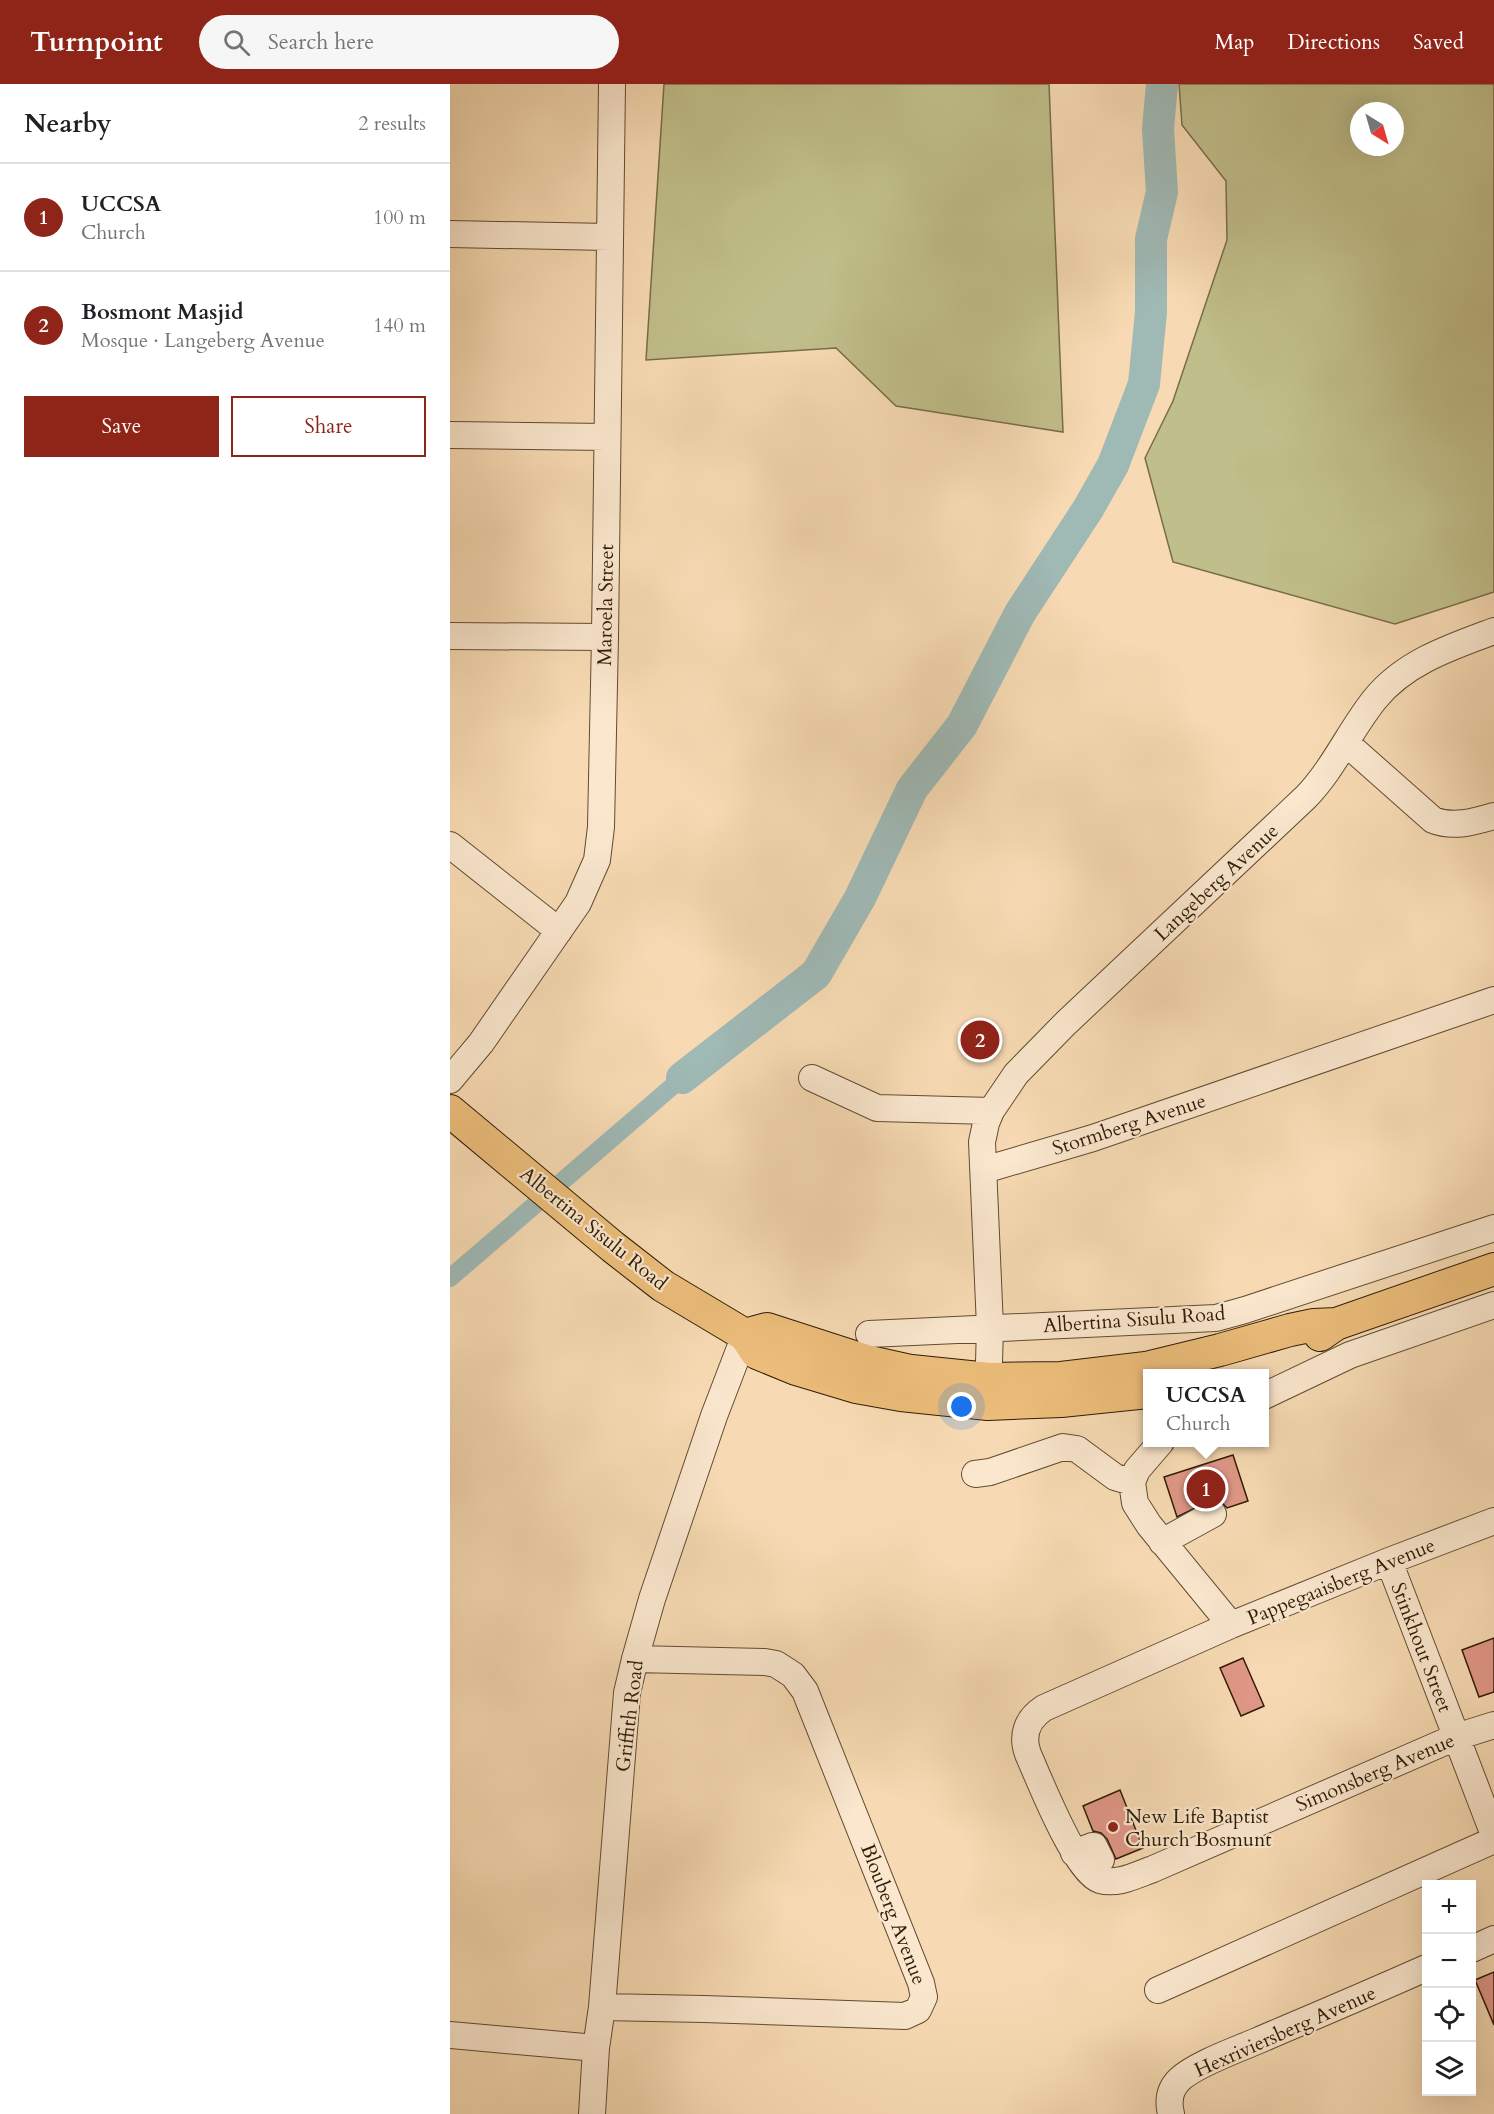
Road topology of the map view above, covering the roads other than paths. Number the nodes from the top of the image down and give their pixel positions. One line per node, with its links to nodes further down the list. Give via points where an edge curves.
1 (612, 84): 3 (street, Maroela Street)
2 (450, 234): 3 (street)
3 (609, 237): 5 (street, Maroela Street)
4 (450, 435): 5 (street)
5 (606, 437): 8 (street, Maroela Street)
6 (1494, 632): 9 (street, Langeberg Avenue, via 1440,651 1389,684)
7 (450, 636): 8 (street)
8 (605, 637): 12 (street, Maroela Street, via 597,860 578,903)
9 (1346, 743): 10 (street, via 1433,820 1457,824); 17 (street, Langeberg Avenue, via 1321,782 1066,1023 1016,1074)
10 (1494, 816)
11 (450, 844): 12 (street)
12 (559, 931): 15 (street, Maroela Street, via 481,1044)
13 (1494, 1000): 18 (street, Stormberg Avenue, via 1093,1138)
14 (812, 1078): 17 (street, via 877,1108)
15 (450, 1080)
16 (450, 1111): 25 (main road, Albertina Sisulu Road, via 663,1286)
17 (990, 1111): 18 (street, Langeberg Avenue, via 982,1142)
18 (984, 1170): 23 (street)
19 (1494, 1228): 23 (street, Albertina Sisulu Road, via 1215,1318)
20 (1494, 1269): 22 (main road, Albertina Sisulu Road)
21 (1494, 1305): 30 (street, via 1350,1355)
22 (1336, 1324): 26 (main road, Albertina Sisulu Road, via 1290,1330); 27 (main road, Albertina Sisulu Road, via 1297,1348)
23 (990, 1327): 24 (street, Albertina Sisulu Road); 29 (street)
24 (869, 1334)
25 (745, 1335): 29 (main road, Albertina Sisulu Road, via 767,1329 866,1360); 39 (street, Griffith Road, via 707,1436)
26 (1170, 1369)
27 (1228, 1369)
28 (1143, 1378): 29 (main road, Albertina Sisulu Road, via 1061,1378)
29 (988, 1391)
30 (1269, 1394)
31 (1157, 1447): 33 (street, via 1137,1470)
32 (975, 1474): 33 (street, via 1063,1447 1077,1449 1115,1477)
33 (1132, 1482): 36 (street, Pappegaaisberg Avenue, via 1137,1510)
34 (1214, 1514): 36 (street)
35 (1494, 1521): 37 (street, Pappegaaisberg Avenue)
36 (1161, 1542): 38 (street, Pappegaaisberg Avenue)
37 (1389, 1561): 38 (street, Pappegaaisberg Avenue); 41 (street, Stinkhout Street)
38 (1231, 1625): 43 (street, Simonsberg Avenue, via 1044,1708 1029,1722 1024,1733 1025,1747)
39 (635, 1659): 49 (street, Griffith Road, via 624,1719); 49 (street, Blouberg Avenue, via 765,1662 793,1675 805,1691 824,1736 924,1997 918,2010 905,2016)
40 (1494, 1725): 41 (street, Simonsberg Avenue)
41 (1456, 1737): 42 (street, Stinkhout Street); 43 (street, Simonsberg Avenue, via 1125,1880 1096,1879)
42 (1494, 1837): 48 (street)
43 (1074, 1853): 44 (street, via 1092,1845)
44 (1101, 1860)
45 (1494, 1939): 46 (street)
46 (1476, 1947)
47 (1422, 1970): 53 (street, Hexriviersberg Avenue, via 1192,2071 1173,2088 1168,2104)
48 (1158, 1990)
49 (602, 2007): 51 (street, Griffith Road)
50 (450, 2035): 51 (street)
51 (596, 2048): 52 (street, Griffith Road)
52 (592, 2114)
53 (1172, 2114)

